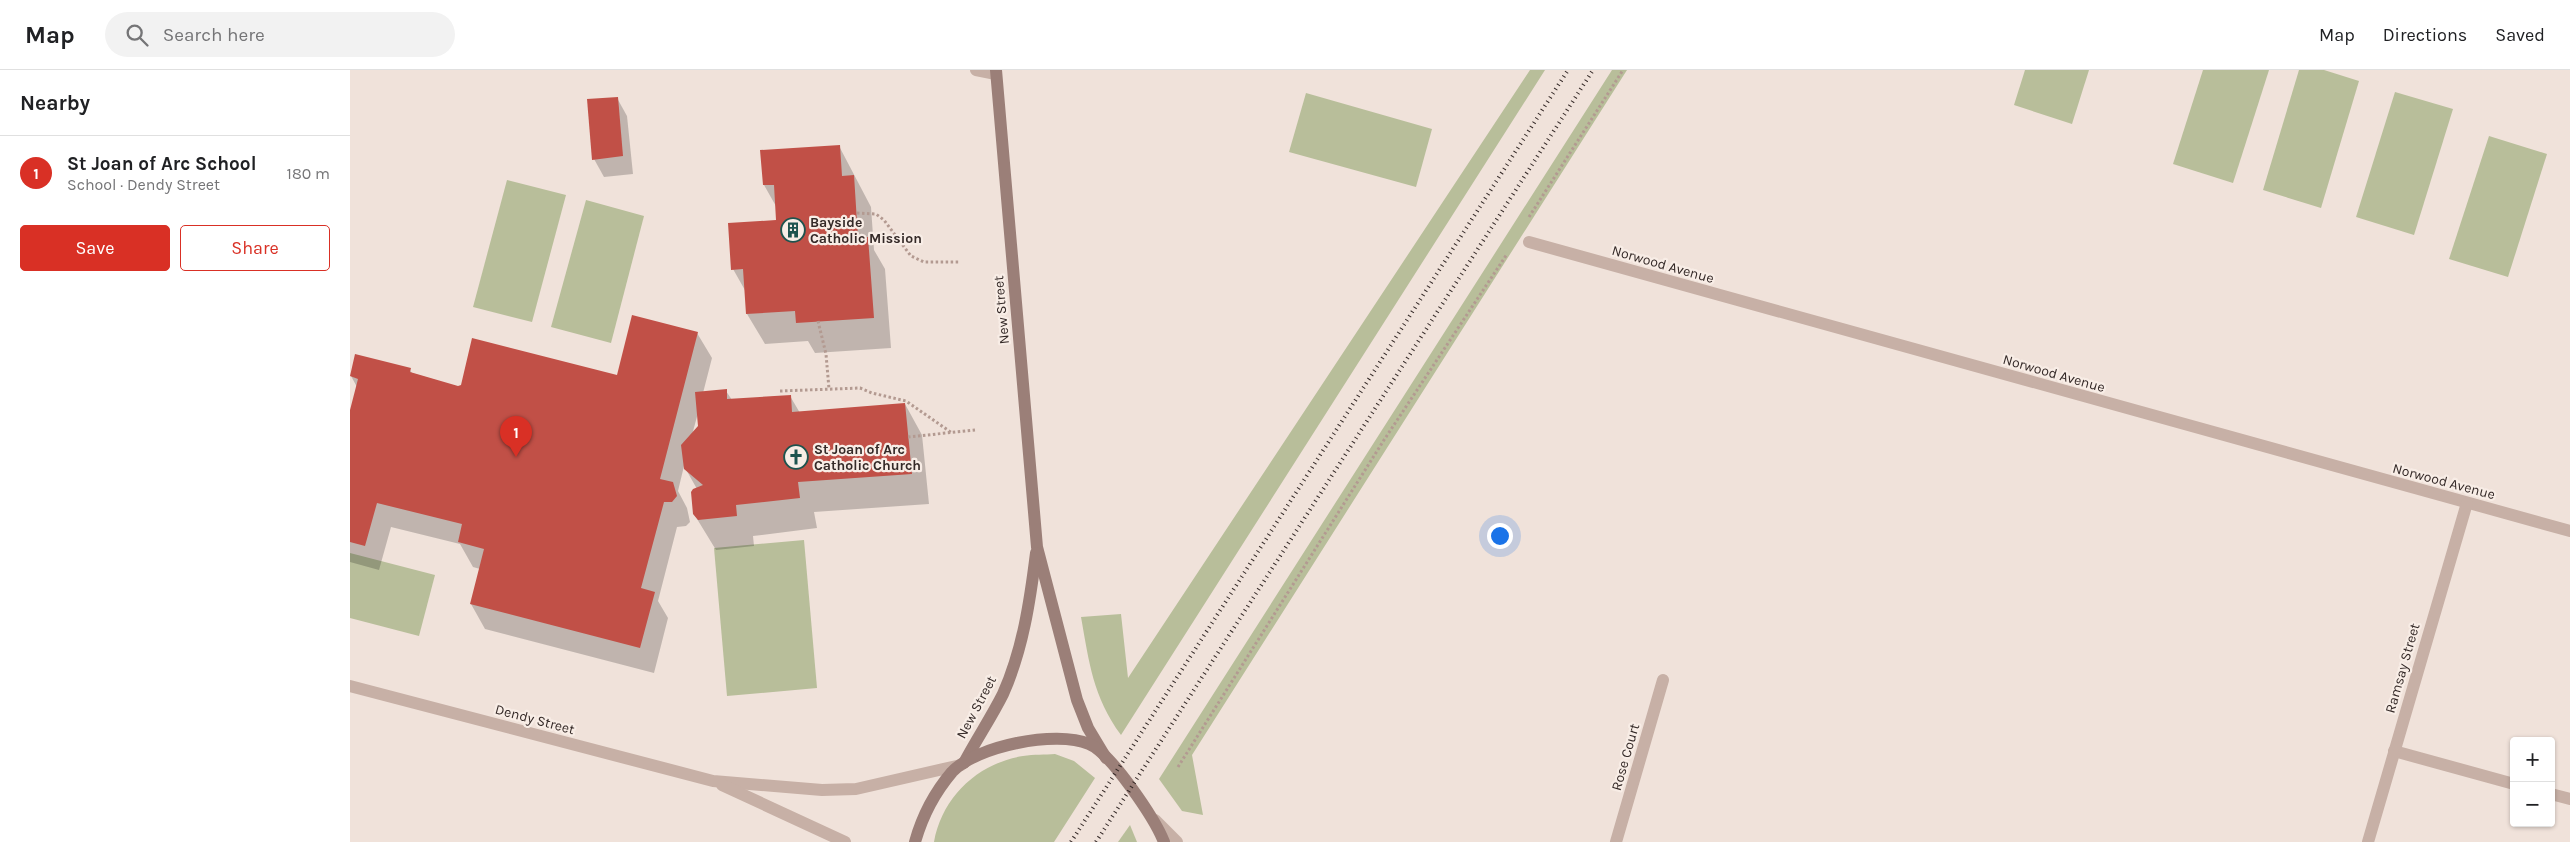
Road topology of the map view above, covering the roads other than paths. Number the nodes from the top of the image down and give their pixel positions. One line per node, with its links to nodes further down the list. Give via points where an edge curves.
1 (976, 70): 2 (street)
2 (996, 72): 6 (main road, New Street)
3 (1529, 242): 4 (street, Norwood Avenue)
4 (2466, 503): 5 (street, Norwood Avenue); 9 (street, Ramsay Street)
5 (2570, 532)
6 (1037, 547): 10 (main road, New Street, via 1077,700 1088,728); 11 (main road, New Street, via 1018,656 998,704)
7 (1663, 680): 21 (street, Rose Court)
8 (350, 686): 12 (street, Dendy Street)
9 (2394, 751): 13 (street); 22 (street, Ramsay Street)
10 (1106, 758): 11 (main road, via 1089,744 1050,738 1005,747); 16 (main road)
11 (962, 764): 12 (street, Dendy Street, via 856,789 822,790); 18 (main road, via 934,798)
12 (712, 781): 17 (street, Dendy Street)
13 (2510, 783)
14 (2555, 795): 15 (street)
15 (2570, 799)
16 (1150, 815): 19 (main road); 20 (street)
17 (845, 842)
18 (915, 842)
19 (1164, 842)
20 (1176, 842)
21 (1616, 842)
22 (2368, 842)

